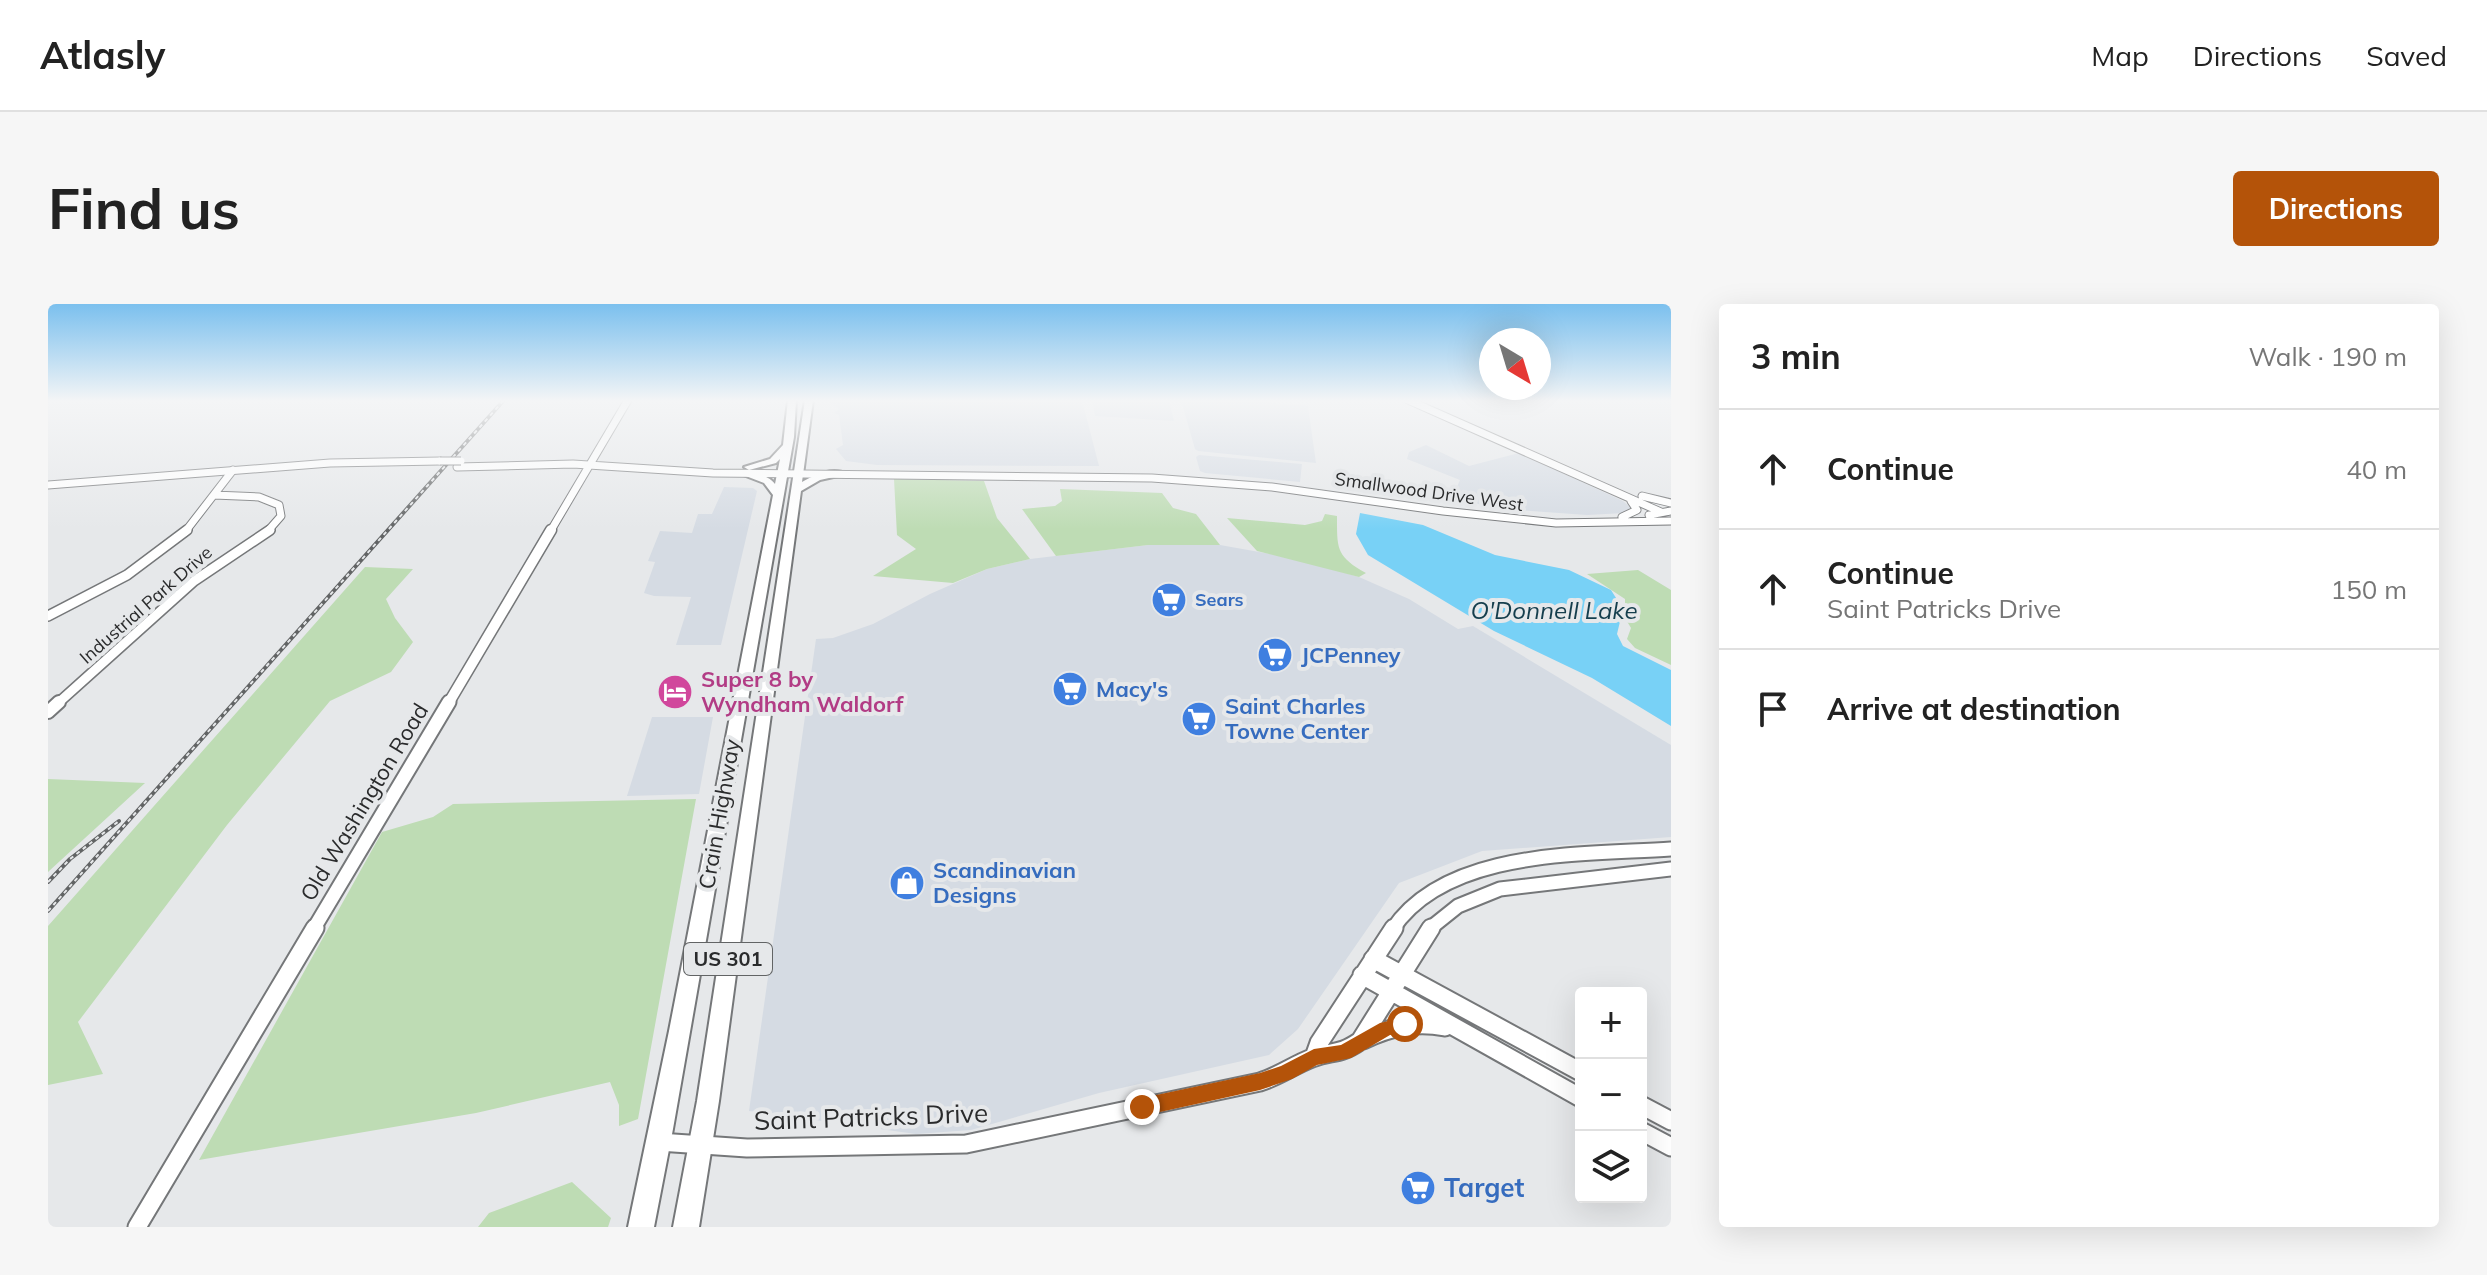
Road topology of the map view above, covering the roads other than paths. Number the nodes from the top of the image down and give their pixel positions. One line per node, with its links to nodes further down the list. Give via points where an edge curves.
1 (601, 443): 7 (main road, Old Washington Road)
2 (803, 443): 6 (highway, Crain Highway / US 301)
3 (1504, 443): 17 (main road)
4 (1520, 443): 18 (main road, via 1642,496)
5 (788, 444): 8 (highway, via 773,461); 9 (highway, Crain Highway / US 301)
6 (802, 451): 10 (highway, Crain Highway / US 301); 11 (highway, via 813,461)
7 (590, 461): 8 (main road, Smallwood Drive West); 12 (main road, Smallwood Drive West, bridge); 39 (main road, Old Washington Road)
8 (746, 470): 9 (main road, Smallwood Drive West); 15 (highway, via 768,481)
9 (781, 471): 10 (main road, Smallwood Drive West); 15 (highway, Crain Highway / US 301)
10 (799, 471): 11 (main road, Smallwood Drive West); 14 (highway, Crain Highway / US 301)
11 (844, 471): 14 (highway, via 817,477); 18 (main road, Smallwood Drive West, via 1147,478 1278,487 1521,521 1596,525 1650,523); 19 (main road, Smallwood Drive West, via 1194,475 1278,481 1526,515)
12 (231, 472): 13 (main road, Smallwood Drive West); 16 (street)
13 (48, 488)
14 (796, 490): 37 (highway, Crain Highway / US 301)
15 (777, 494): 36 (highway, Crain Highway / US 301)
16 (214, 495): 20 (street, via 196,521 166,547); 21 (street, Industrial Park Drive, via 269,499 279,505 281,516 268,531 217,563)
17 (1625, 497): 18 (main road); 19 (main road, via 1638,509)
18 (1670, 514): 19 (main road, Smallwood Drive West)
19 (1622, 517)
20 (48, 616)
21 (48, 712)
22 (1671, 849): 24 (main road, via 1499,866 1461,876 1411,908)
23 (1671, 869): 25 (main road, via 1500,889 1458,906 1428,930)
24 (1373, 959): 25 (main road); 26 (main road)
25 (1401, 974): 27 (main road); 31 (main road)
26 (1362, 975): 27 (main road); 30 (main road)
27 (1392, 992): 28 (main road); 29 (main road)
28 (1465, 1034): 29 (main road, Saint Patricks Drive, via 1433,1024 1407,1024); 32 (main road)
29 (1360, 1041): 30 (main road, Saint Patricks Drive, via 1344,1052)
30 (1314, 1057): 37 (main road, Saint Patricks Drive, via 1260,1082 985,1142 875,1148)
31 (1575, 1069)
32 (1575, 1095)
33 (1647, 1108): 34 (main road)
34 (1671, 1121)
35 (1647, 1134): 38 (main road)
36 (659, 1142): 37 (main road, Saint Patricks Drive); 40 (highway, Crain Highway / US 301)
37 (702, 1143): 41 (highway, Crain Highway / US 301)
38 (1671, 1147)
39 (137, 1227)
40 (641, 1227)
41 (686, 1227)

